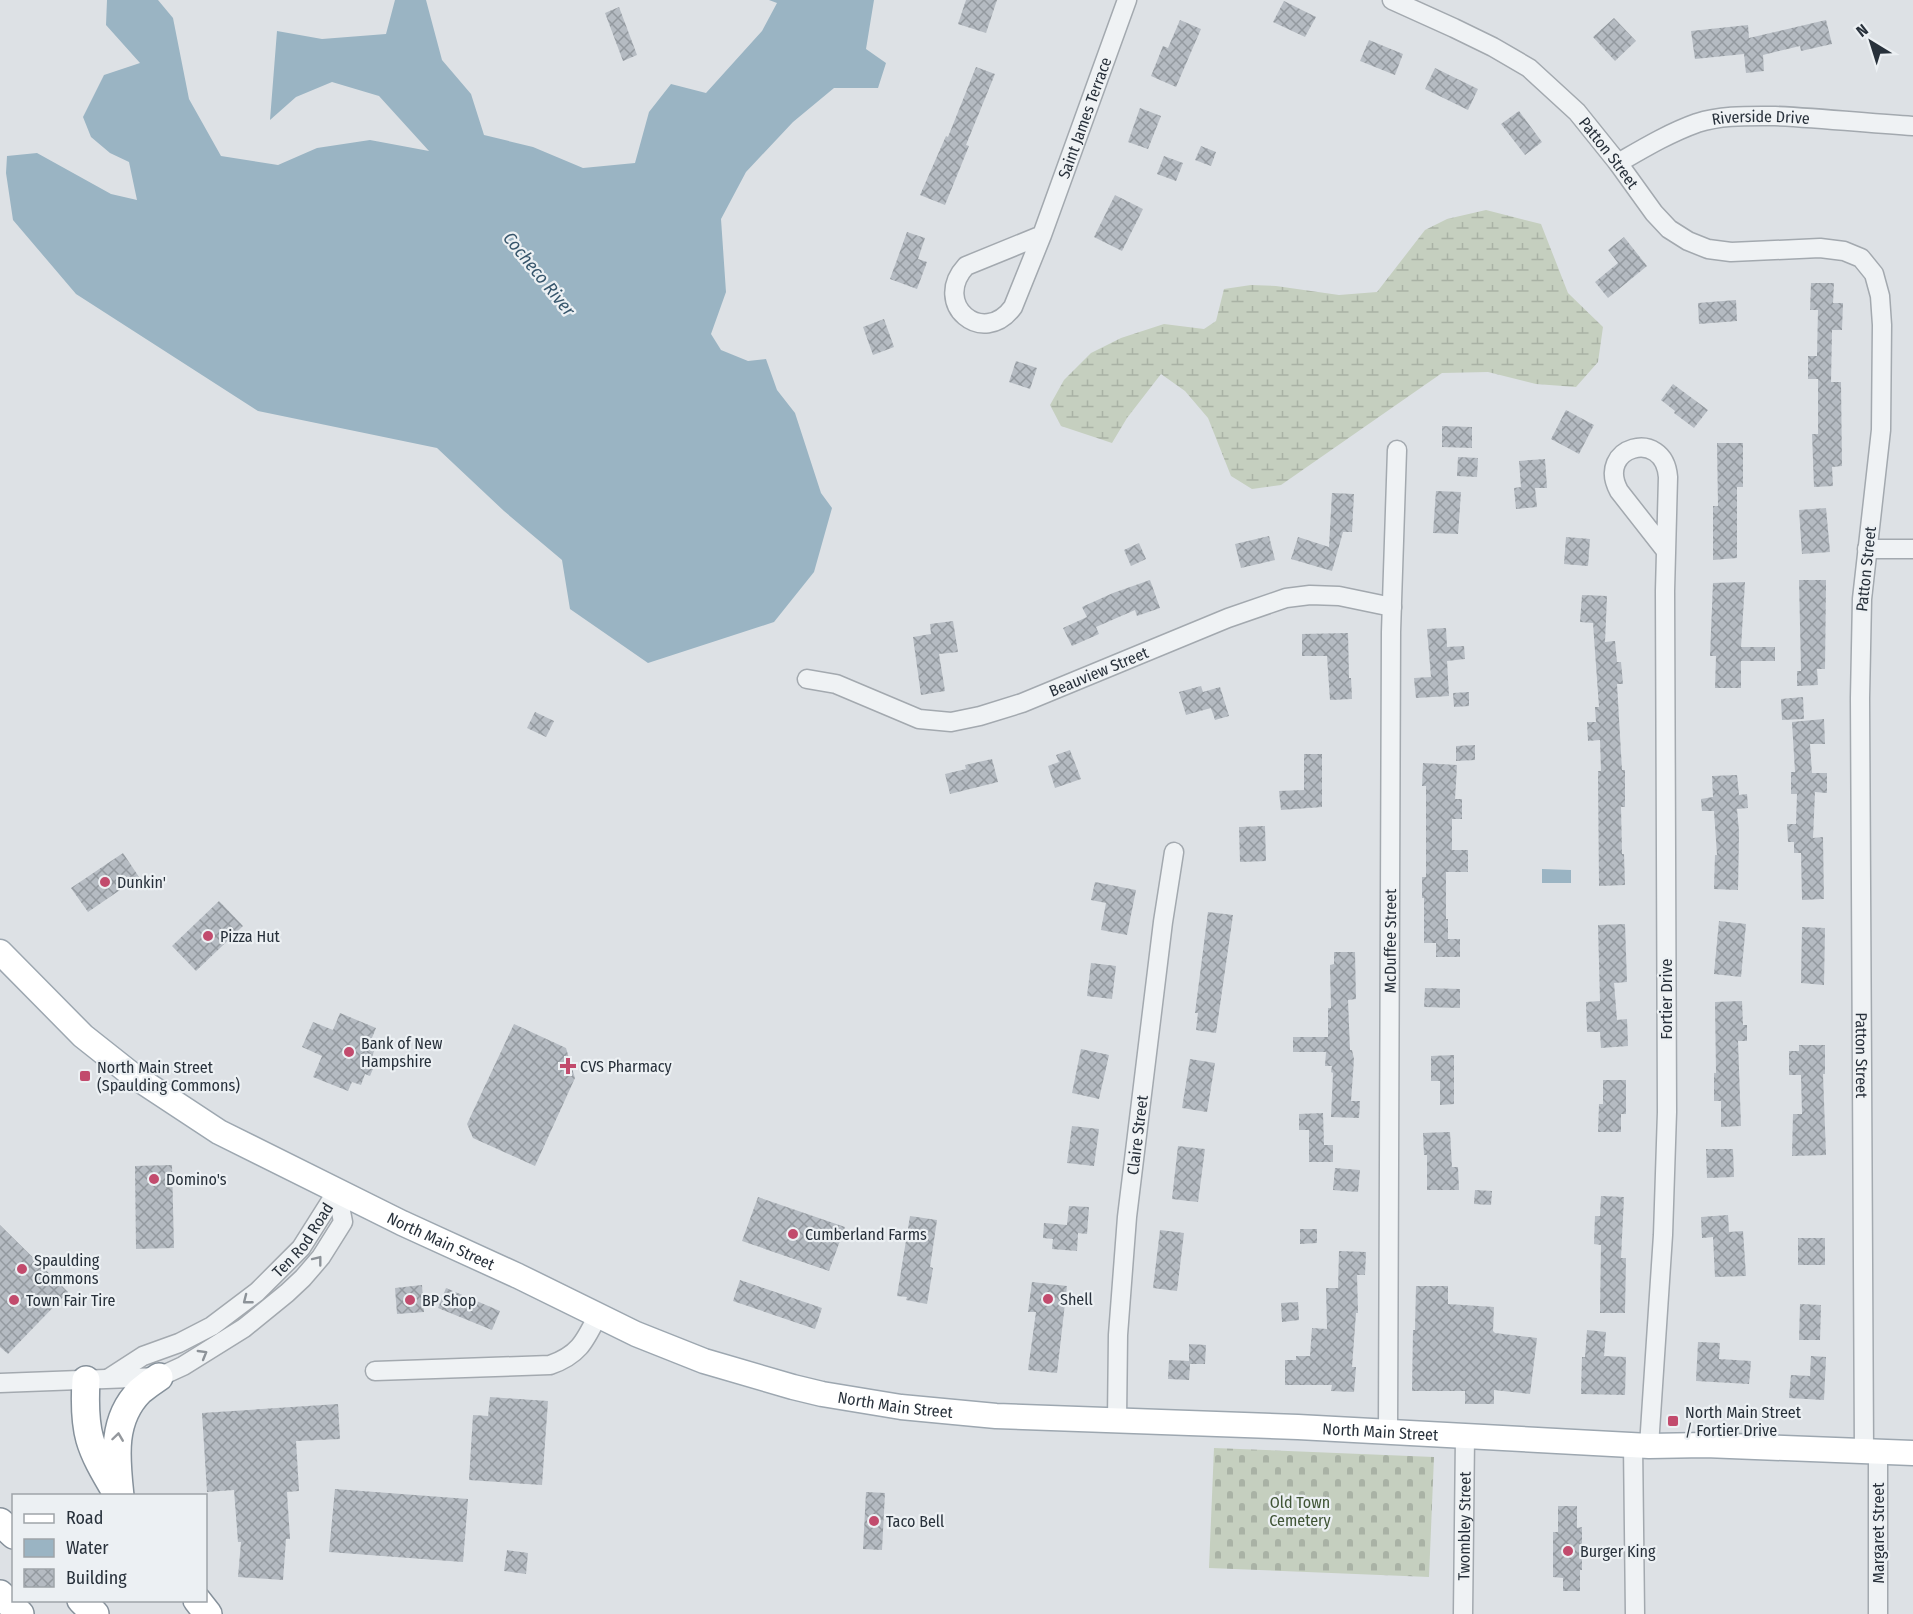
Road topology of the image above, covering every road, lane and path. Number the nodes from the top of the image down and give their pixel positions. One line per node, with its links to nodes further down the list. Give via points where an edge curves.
1 (1127, 0): 5 (street, Saint James Terrace)
2 (1392, 0): 4 (street, Patton Street, via 1529,68 1577,112)
3 (1913, 126): 4 (street, Riverside Drive, via 1798,117 1721,118 1667,135)
4 (1618, 163): 7 (street, Patton Street, via 1654,213 1688,241 1731,252 1820,248 1844,251 1861,258 1874,274 1882,325 1881,430)
5 (1042, 235): 5 (street, Saint James Terrace, via 1014,307 1007,315 989,324 961,313 954,284 966,266)
6 (1397, 450): 10 (street, McDuffee Street)
7 (1868, 549): 8 (street); 24 (street, Patton Street, via 1862,599 1860,698)
8 (1913, 549)
9 (1666, 551): 9 (street, Fortier Drive, via 1667,468 1651,449 1634,448 1615,465 1615,483); 23 (street, Fortier Drive, via 1663,1235)
10 (1392, 608): 11 (street, Beauview Street, via 1339,596 1286,598 1022,703 951,722 919,719 836,684); 21 (street, McDuffee Street)
11 (807, 679)
12 (1174, 852): 20 (street, Claire Street, via 1126,1217)
13 (0, 952): 14 (main road, North Main Street, via 74,1028 131,1074 219,1132)
14 (337, 1191): 15 (main road, North Main Street); 17 (street, Ten Rod Road, one-way to 14, via 244,1328 303,1278 343,1222); 18 (street, Ten Rod Road, one-way to 18, via 301,1248 257,1292 212,1326)
15 (598, 1315): 16 (street, via 578,1349 550,1365); 20 (main road, North Main Street, via 704,1360 822,1394 996,1416)
16 (375, 1371)
17 (159, 1377): 18 (street, Ten Rod Road); 27 (highway, one-way to 17, via 116,1444 120,1424 140,1392)
18 (98, 1379): 19 (street, Ten Rod Road); 26 (highway, via 84,1410 87,1435 95,1457)
19 (0, 1383)
20 (1117, 1420): 21 (main road, North Main Street)
21 (1388, 1431): 22 (main road, North Main Street)
22 (1466, 1436): 23 (main road, North Main Street); 36 (street, Twombley Street)
23 (1641, 1445): 24 (main road, North Main Street); 37 (street, Fortier Drive)
24 (1871, 1451): 25 (main road, North Main Street); 38 (street, Margaret Street)
25 (1913, 1453)
26 (118, 1494)
27 (119, 1494)
28 (0, 1522): 29 (highway)
29 (12, 1533)
30 (0, 1594): 33 (highway)
31 (83, 1602): 34 (highway)
32 (199, 1602): 35 (highway)
33 (21, 1614)
34 (95, 1614)
35 (208, 1614)
36 (1463, 1614)
37 (1635, 1614)
38 (1878, 1614)

